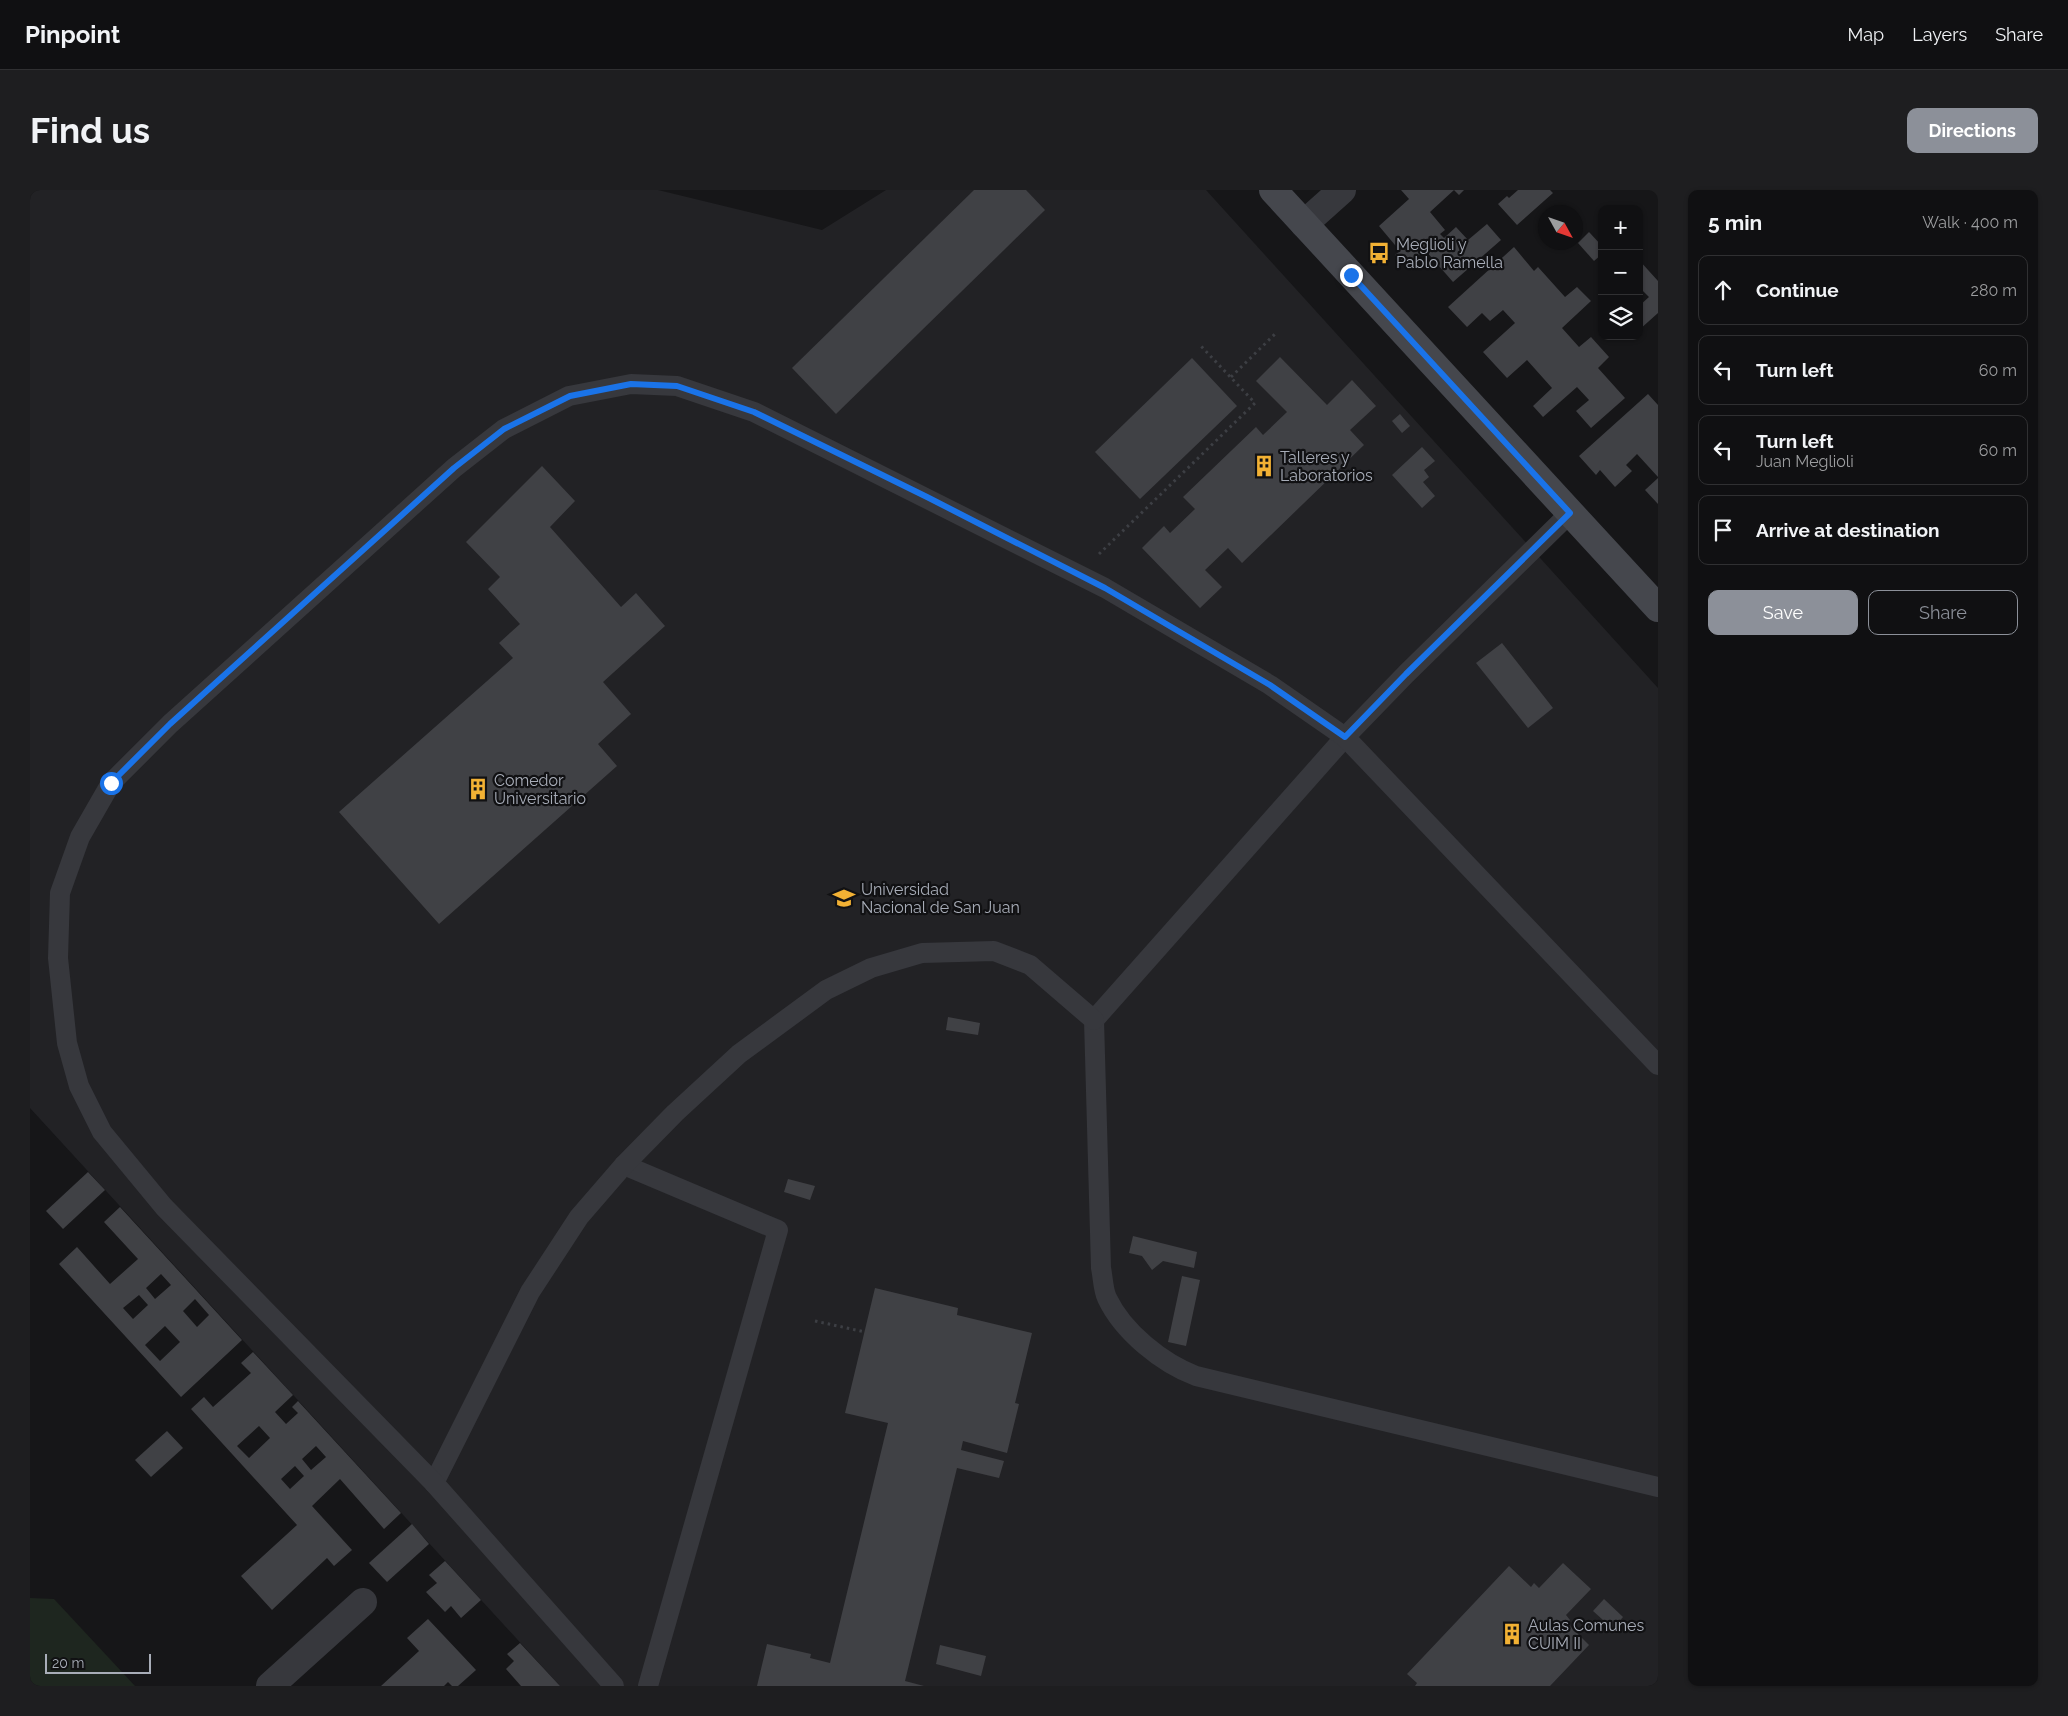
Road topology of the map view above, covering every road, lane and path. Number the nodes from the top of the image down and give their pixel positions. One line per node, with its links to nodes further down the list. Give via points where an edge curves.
1 (1274, 190): 3 (main road)
2 (1342, 190): 3 (street)
3 (1304, 224): 7 (main road)
4 (1275, 334): 6 (path)
5 (1199, 344): 6 (path)
6 (1231, 377): 8 (path, via 1255,403)
7 (1570, 513): 9 (main road); 10 (lane)
8 (1078, 574): 10 (lane, via 1270,685); 16 (lane, via 754,412 677,386 631,384 570,396 504,429 454,468 170,724 111,783 80,837 60,893 58,958 67,1043 79,1086 102,1132 164,1207)
9 (1658, 608)
10 (1345, 737): 11 (lane); 12 (lane)
11 (1094, 1020): 13 (lane, via 1030,965 994,951 922,953 871,968 826,990 740,1054); 17 (lane, via 1101,1268 1106,1297 1130,1330 1166,1362 1196,1376)
12 (1658, 1065)
13 (624, 1165): 16 (lane, via 579,1217 530,1292); 21 (lane, via 778,1230)
14 (815, 1322): 15 (path)
15 (865, 1332)
16 (434, 1483): 20 (lane)
17 (1658, 1487)
18 (363, 1602): 19 (street)
19 (270, 1686)
20 (614, 1686)
21 (648, 1686)

